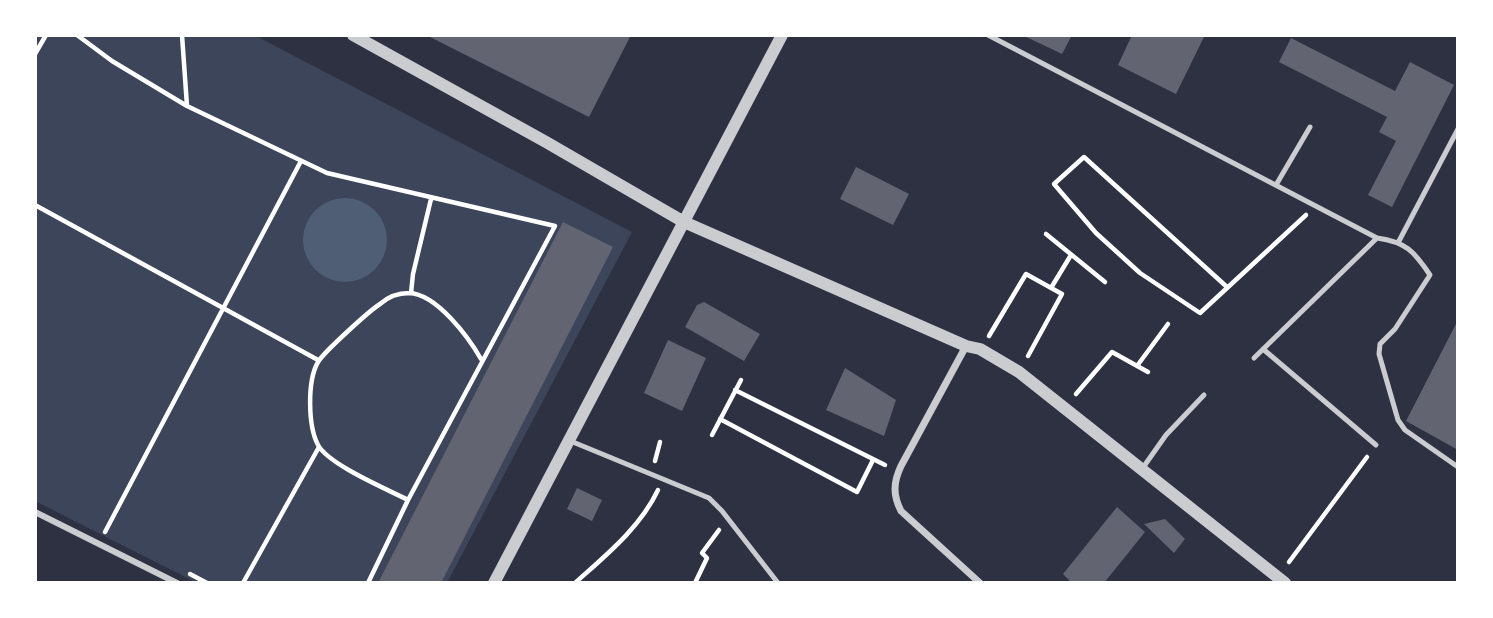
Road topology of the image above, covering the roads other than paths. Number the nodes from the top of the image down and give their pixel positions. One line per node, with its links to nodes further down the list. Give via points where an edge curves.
1 (353, 35): 4 (street)
2 (782, 35): 8 (street)
3 (988, 35): 7 (lane)
4 (373, 40): 8 (street)
5 (1310, 127): 7 (lane)
6 (1458, 129): 10 (lane)
7 (1276, 185): 9 (lane)
8 (684, 222): 11 (street); 15 (street)
9 (1377, 238): 10 (lane); 12 (lane)
10 (1399, 241): 17 (lane, via 1430,275 1380,344 1379,355 1398,420)
11 (966, 346): 18 (street, via 1019,372); 24 (street, via 894,486 901,511)
12 (1263, 349): 13 (lane); 16 (lane)
13 (1254, 358)
14 (1204, 396): 18 (lane, via 1166,435)
15 (569, 440): 22 (street); 23 (lane, via 709,498)
16 (1376, 445)
17 (1458, 467)
18 (1142, 469): 20 (street)
19 (35, 512): 21 (street)
20 (1281, 580)
21 (177, 583)
22 (494, 583)
23 (778, 583)
24 (980, 583)

